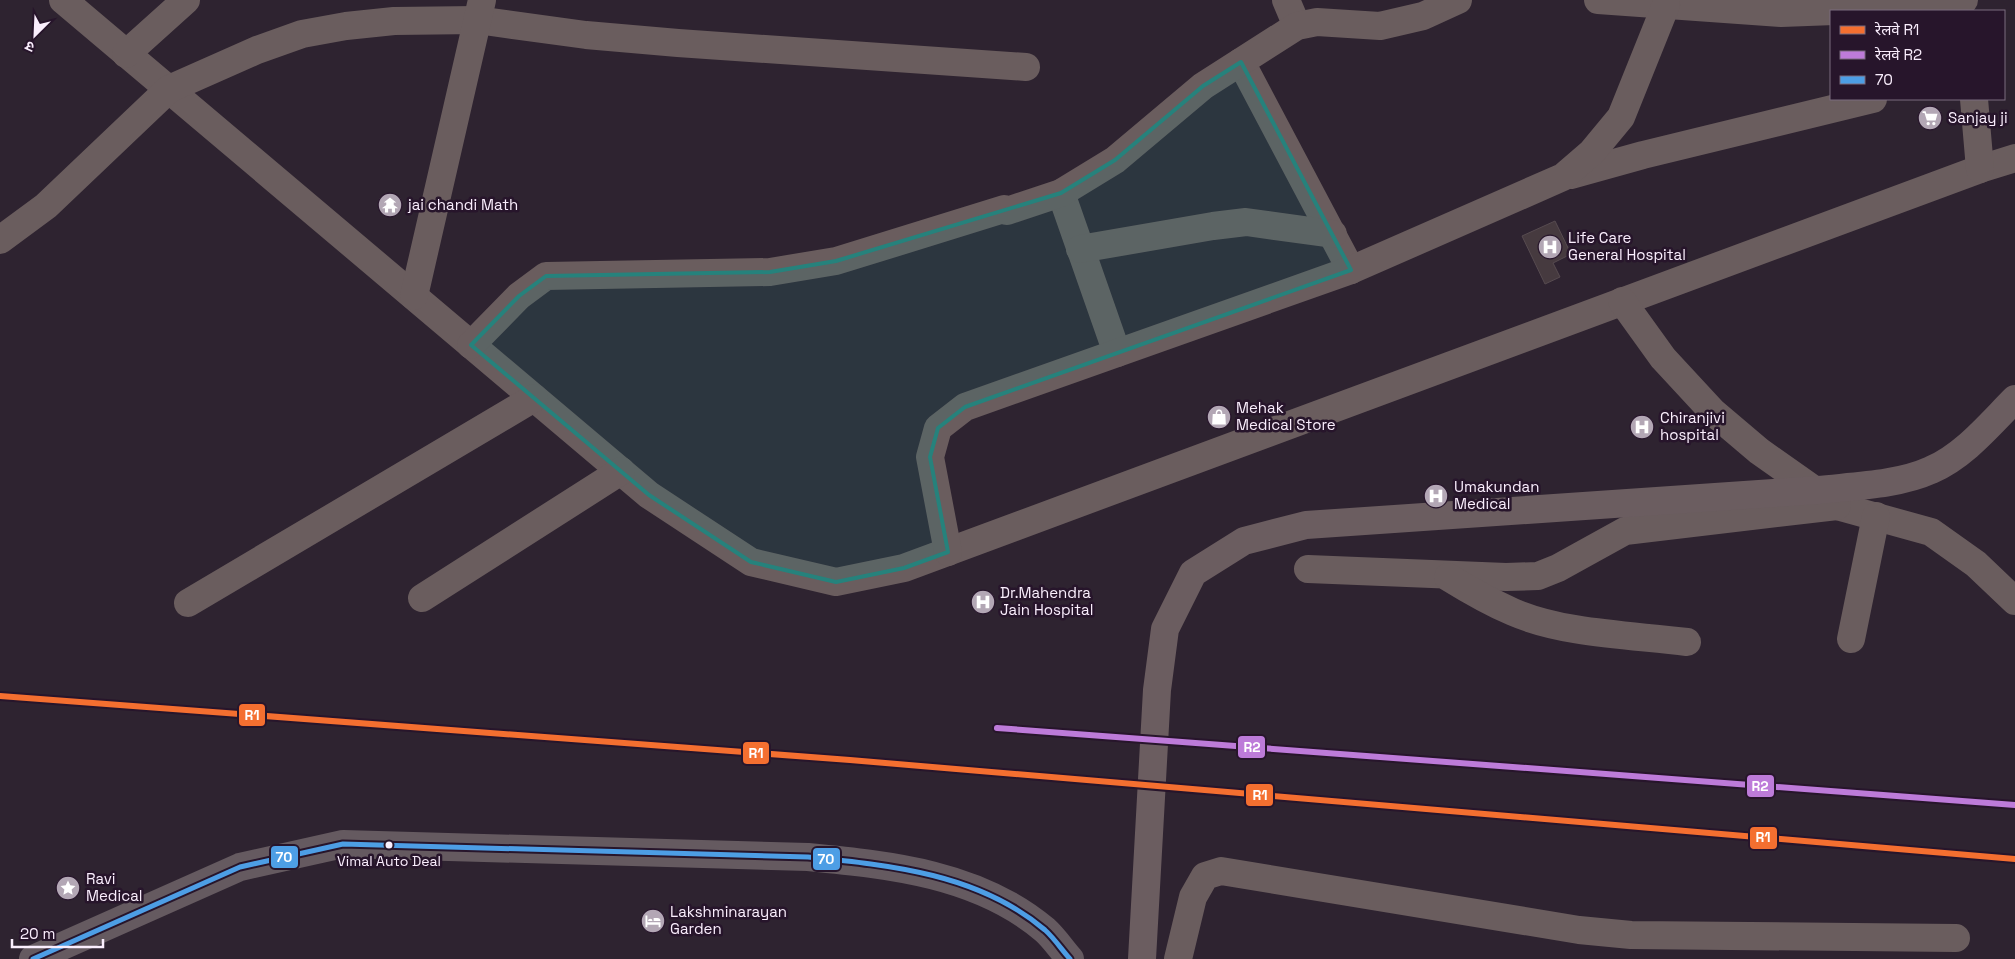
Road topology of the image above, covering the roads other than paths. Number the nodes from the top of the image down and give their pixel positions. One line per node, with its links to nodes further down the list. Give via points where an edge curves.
1 (63, 0): 12 (street)
2 (186, 0): 12 (street)
3 (1286, 0): 11 (street)
4 (1458, 0): 11 (street, via 1423,16 1380,26 1318,22)
5 (1598, 0): 7 (street)
6 (1965, 0): 9 (street)
7 (1666, 5): 10 (street, via 1781,13); 20 (street, via 1621,117 1592,152)
8 (480, 10): 14 (street, via 586,35); 15 (street, via 302,34); 26 (street)
9 (1860, 10)
10 (1830, 11)
11 (1297, 26): 13 (street)
12 (126, 54): 15 (street)
13 (1241, 62): 21 (street, via 1203,86 1115,160); 22 (street)
14 (1026, 67)
15 (168, 89): 23 (street, via 46,206); 26 (street)
16 (1869, 100): 20 (street)
17 (1974, 100): 19 (street)
18 (2015, 158): 19 (street)
19 (1980, 169): 27 (street)
20 (1563, 177): 25 (street)
21 (1061, 194): 24 (street); 28 (street, via 836,261 770,272 546,276 519,296)
22 (1332, 234): 24 (street, via 1246,222); 25 (street)
23 (0, 240)
24 (1080, 250): 29 (street)
25 (1351, 270): 29 (street)
26 (414, 296): 28 (street)
27 (1622, 301): 33 (street, via 1663,358 1713,412 1760,451); 35 (street)
28 (471, 345): 30 (street)
29 (1117, 353): 35 (street, via 965,407 938,428 930,457)
30 (534, 398): 32 (street); 40 (street)
31 (2015, 399): 46 (main road, bridge, via 1968,445 1931,470 1882,483 1306,524 1244,541 1193,573 1165,629 1157,690)
32 (621, 471): 35 (street, via 649,495 751,562 836,582 904,568); 38 (street)
33 (1837, 506): 34 (street); 37 (street, via 1625,531 1538,576)
34 (1876, 516): 39 (street, via 1931,532 1976,564); 41 (street)
35 (948, 552)
36 (1308, 569): 37 (street)
37 (1446, 575): 42 (street, via 1514,613 1560,626)
38 (422, 598)
39 (2015, 601)
40 (188, 603)
41 (1851, 640)
42 (1687, 642)
43 (1956, 938): 47 (street, via 1631,935 1579,930 1221,871 1205,876 1193,897)
44 (33, 959): 45 (highway, via 240,867 343,844 808,857 884,864 950,880 1004,901 1046,931)
45 (1070, 959)
46 (1142, 959)
47 (1178, 959)

